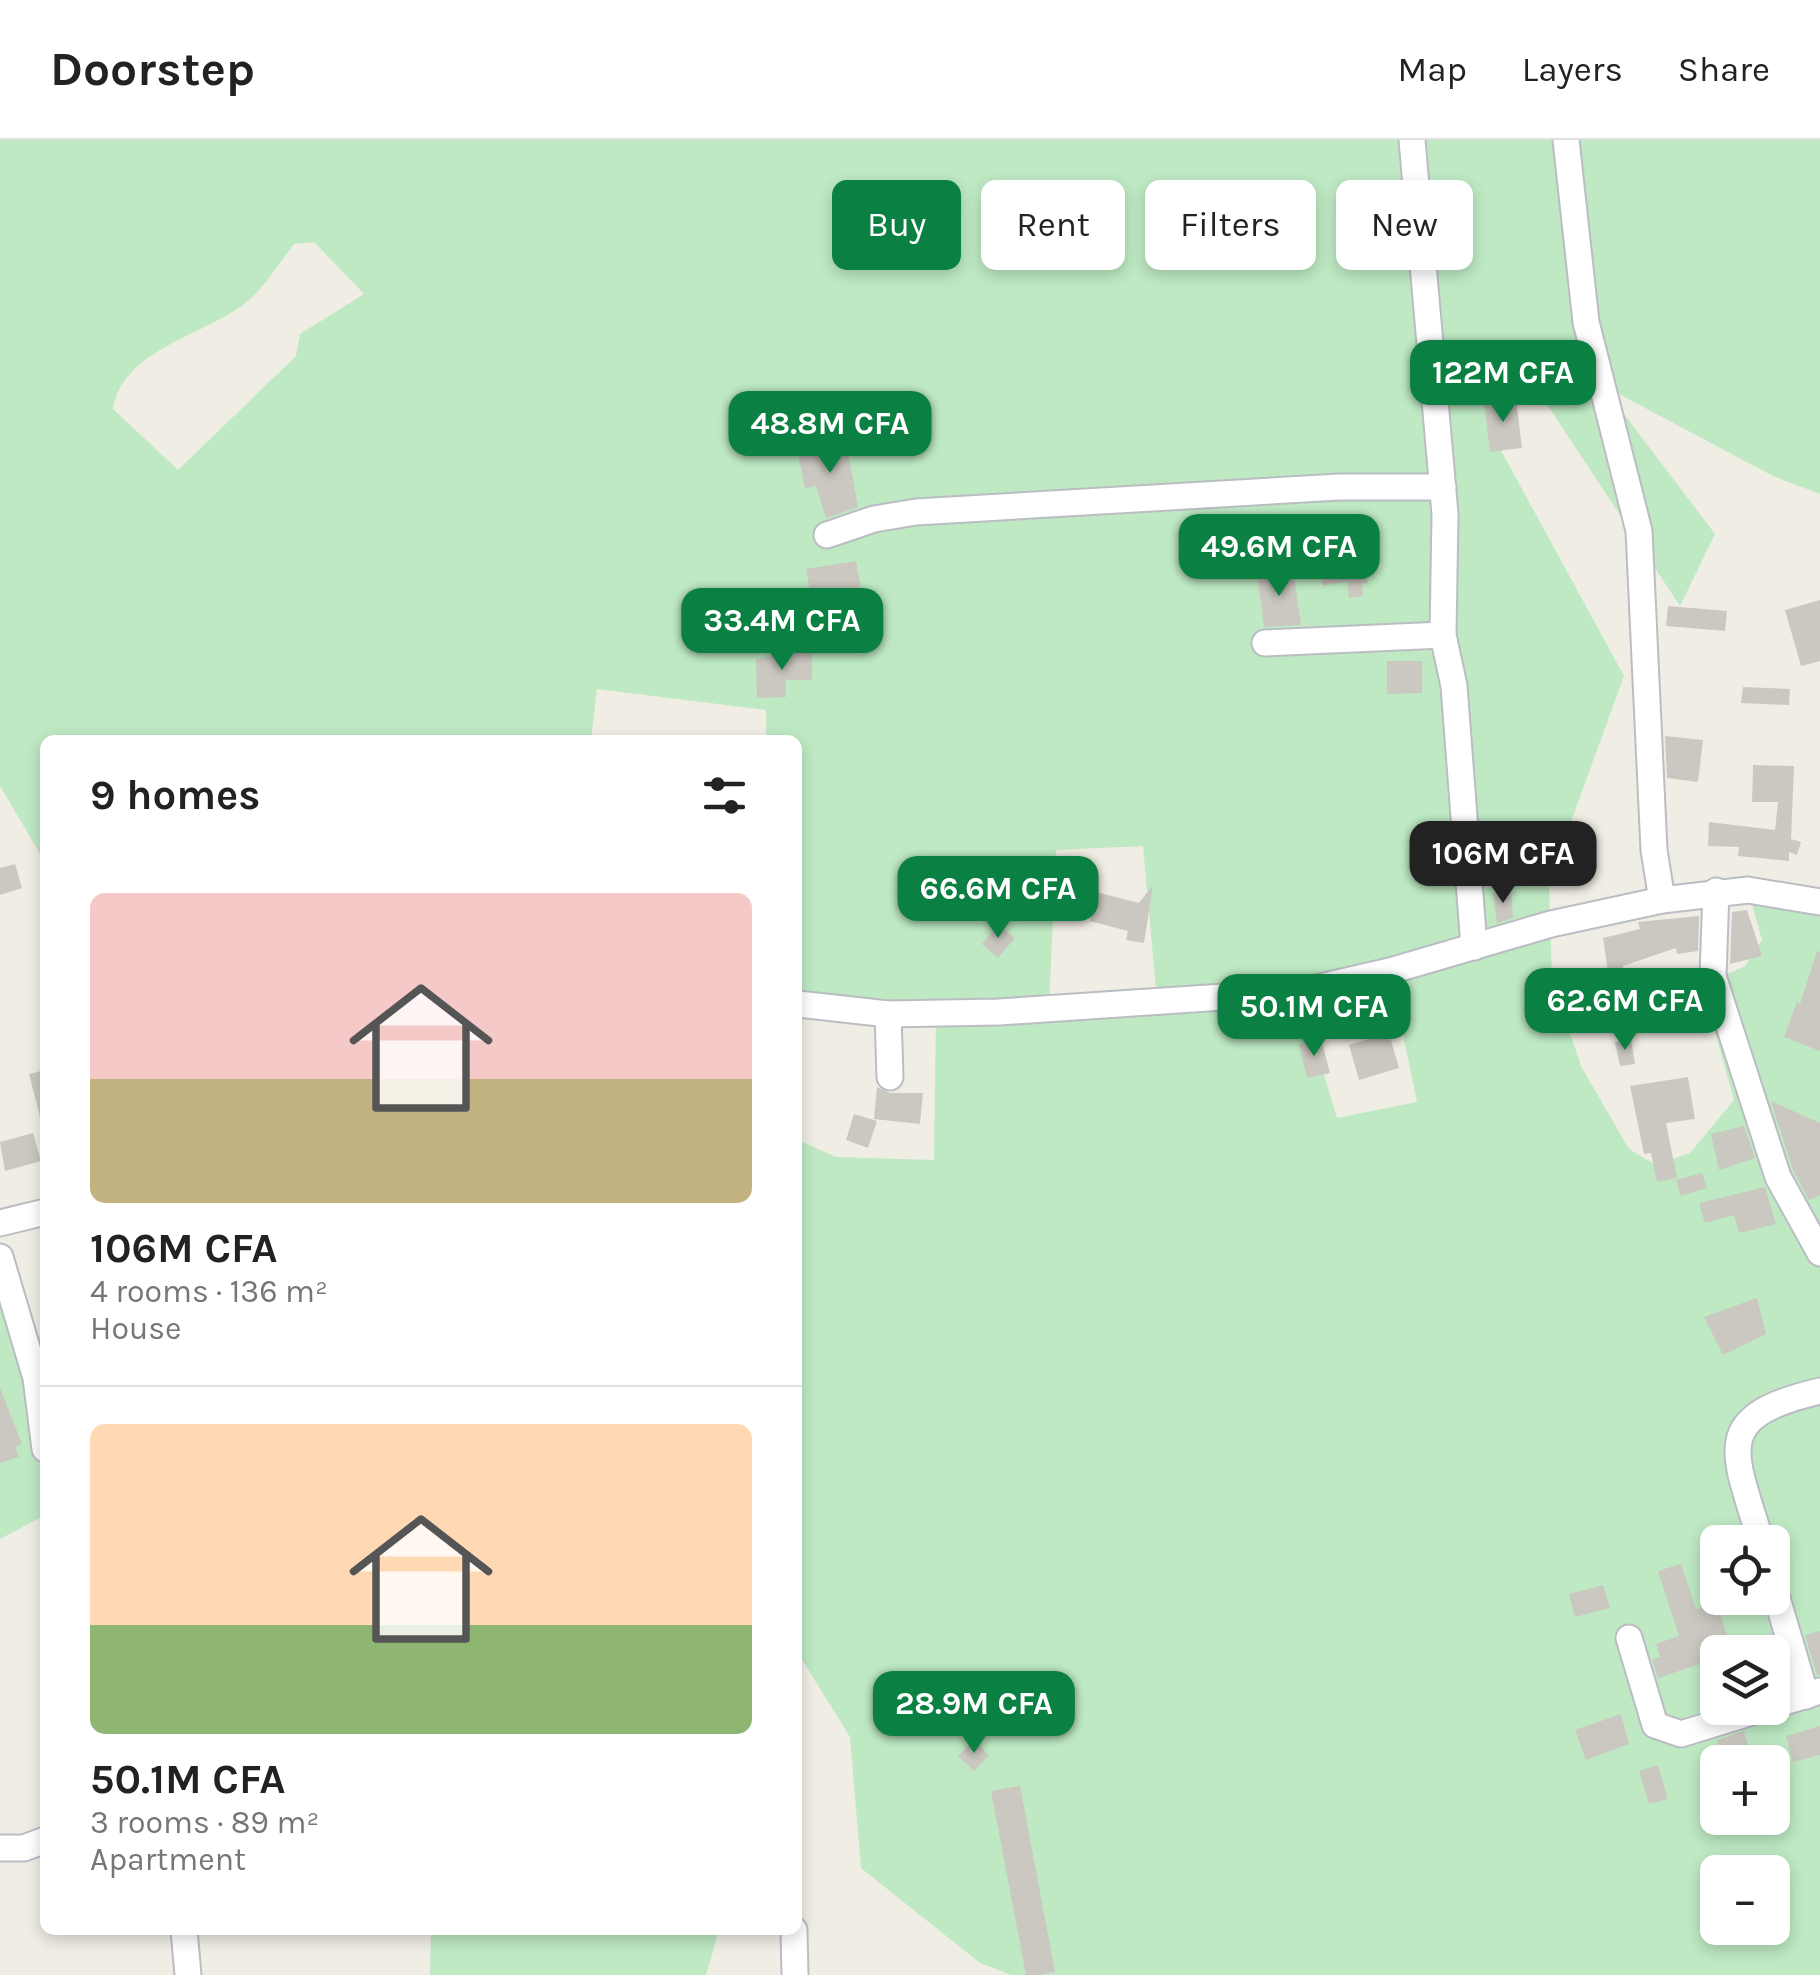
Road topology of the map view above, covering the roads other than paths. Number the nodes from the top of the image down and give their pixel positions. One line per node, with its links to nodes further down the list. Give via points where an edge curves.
1 (1412, 140): 3 (street)
2 (1566, 140): 8 (street, via 1586,322 1639,531)
3 (1443, 488): 4 (street, via 1339,487 916,512); 5 (street)
4 (827, 535)
5 (1444, 635): 6 (street); 10 (street, via 1454,686)
6 (1265, 643)
7 (1716, 891): 8 (street); 9 (street); 16 (street, via 1713,976 1778,1176)
8 (1662, 900): 10 (street)
9 (1820, 902)
10 (1474, 947): 12 (street, via 1299,992)
11 (802, 1004): 12 (street)
12 (888, 1014): 13 (street)
13 (890, 1076)
14 (40, 1213): 15 (street)
15 (0, 1223)
16 (1820, 1254)
17 (0, 1257): 19 (street)
18 (1820, 1391): 20 (street, via 1750,1415 1739,1434 1741,1473)
19 (40, 1410)
20 (1756, 1525)
21 (1784, 1615): 23 (street)
22 (1628, 1638): 23 (street, via 1655,1725 1681,1734)
23 (1813, 1694)
24 (40, 1842): 25 (street)
25 (0, 1848)
26 (184, 1935): 28 (street)
27 (794, 1935): 29 (street)
28 (188, 1975)
29 (795, 1975)

